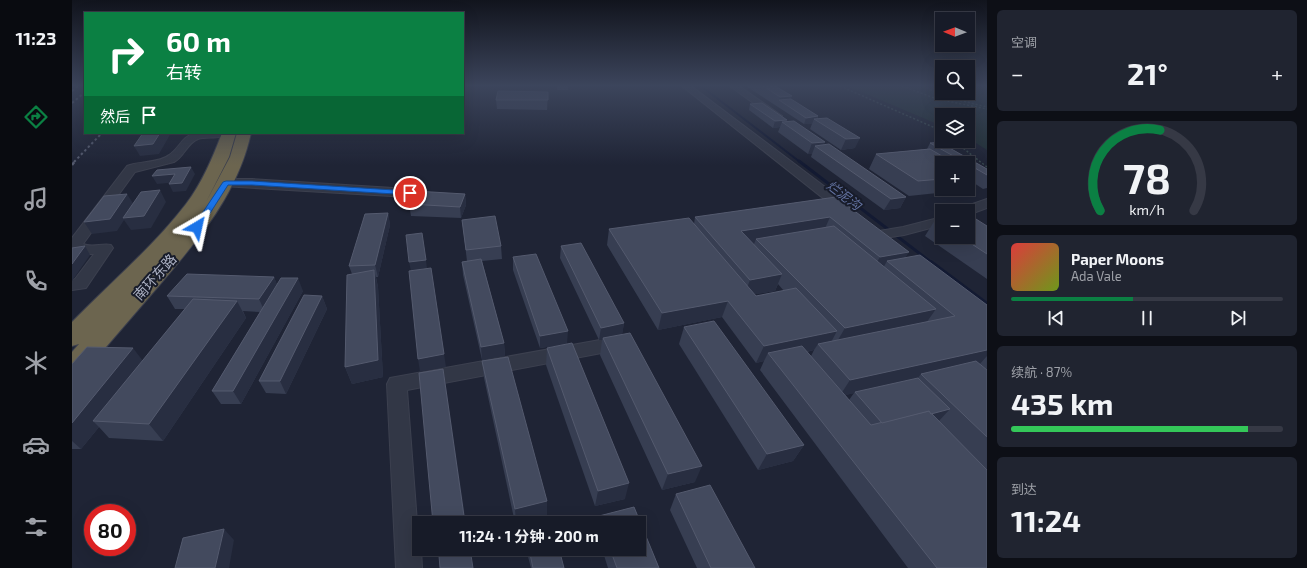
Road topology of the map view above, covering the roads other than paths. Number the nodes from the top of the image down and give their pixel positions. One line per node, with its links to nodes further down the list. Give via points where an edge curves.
1 (720, 113): 11 (street)
2 (772, 113): 3 (street)
3 (784, 121)
4 (215, 134): 14 (street, via 187,140 170,160 142,164 131,169 75,244 85,250 106,248 80,284)
5 (229, 134): 15 (highway, 南环东路, via 221,157 196,205)
6 (244, 134): 7 (highway, 南环东路, via 238,157)
7 (226, 183): 8 (street); 17 (highway, 南环东路, via 188,240)
8 (410, 193)
9 (987, 203): 10 (street)
10 (975, 208)
11 (860, 220)
12 (935, 223): 13 (street, via 904,231 875,232)
13 (896, 248)
14 (72, 285)
15 (72, 337)
16 (633, 341): 18 (street, via 397,384)
17 (72, 368)
18 (409, 568)

